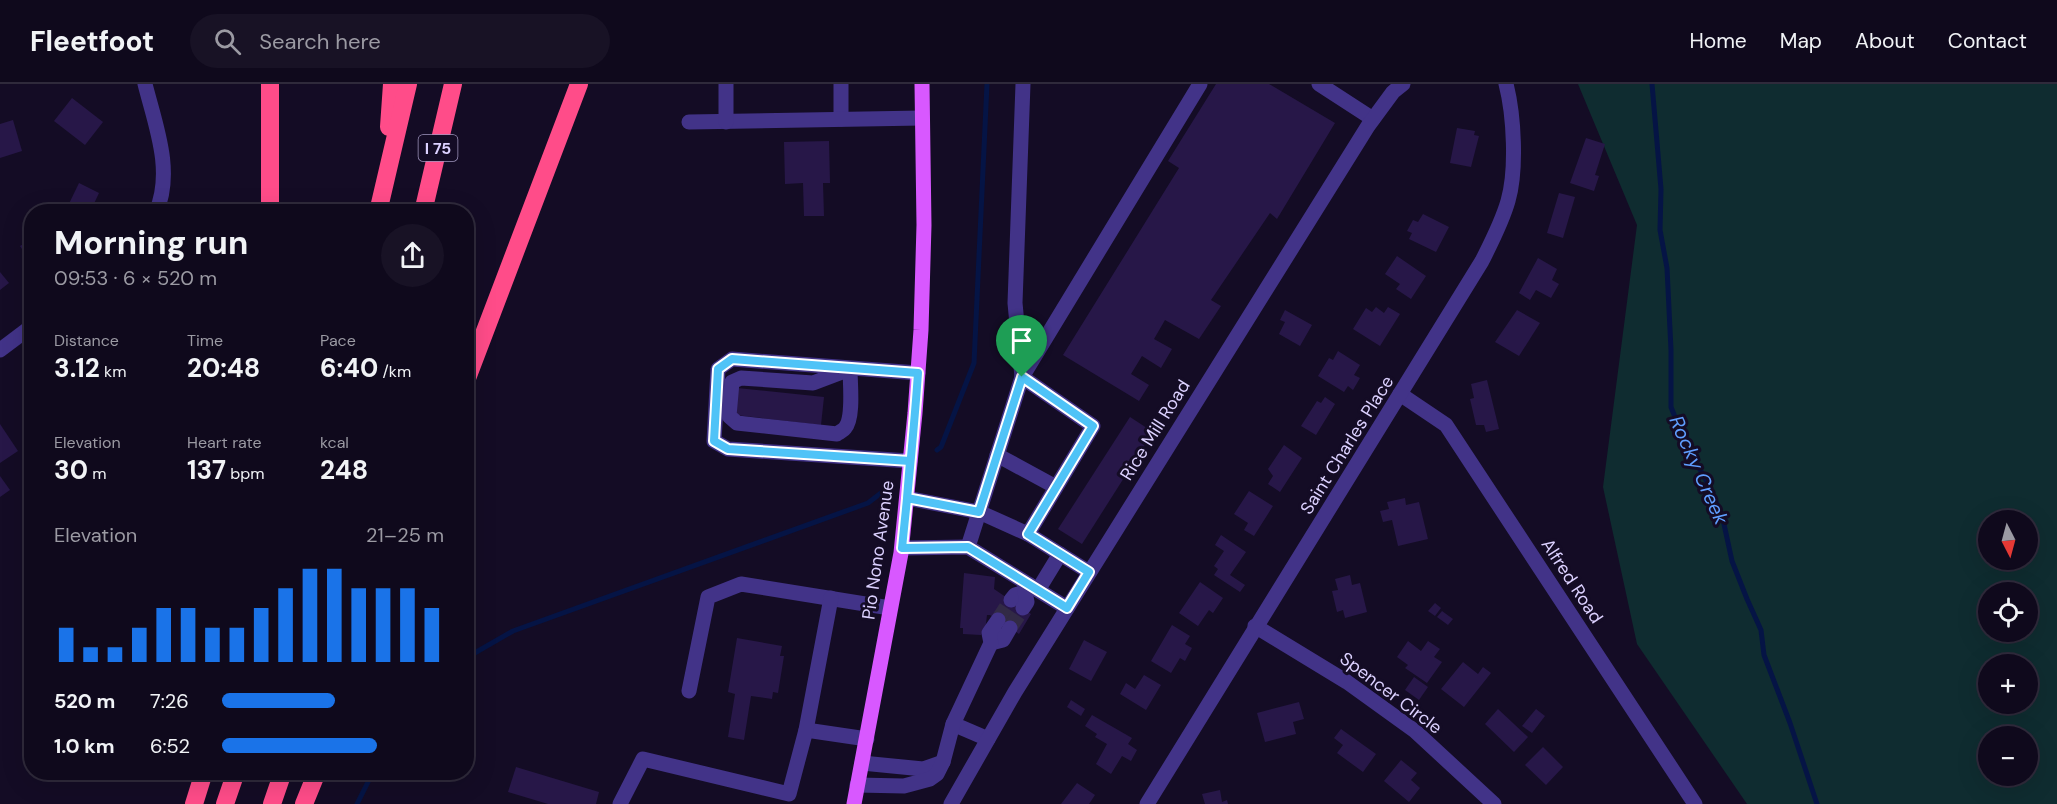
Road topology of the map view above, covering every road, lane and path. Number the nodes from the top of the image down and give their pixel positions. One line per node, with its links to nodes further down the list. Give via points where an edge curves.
1 (145, 84): 21 (street, via 164,170)
2 (392, 84): 20 (highway)
3 (408, 84): 20 (highway, I 75)
4 (453, 84): 24 (highway, I 75)
5 (579, 84): 27 (highway)
6 (726, 84): 19 (street)
7 (841, 84): 16 (street)
8 (922, 84): 15 (main road, Pio Nono Avenue)
9 (1023, 84): 30 (street, via 1015,303)
10 (1200, 84): 30 (street)
11 (1403, 84): 17 (street, Rice Mill Road)
12 (1506, 84): 31 (street, Saint Charles Place, via 1513,153 1509,198 1500,225)
13 (270, 85): 22 (highway)
14 (1326, 86): 17 (street)
15 (922, 118): 16 (street); 29 (main road, Pio Nono Avenue, via 924,225)
16 (841, 119): 19 (street)
17 (1372, 119): 43 (street, Rice Mill Road)
18 (689, 122): 19 (street)
19 (726, 122)
20 (386, 177): 23 (highway, I 75)
21 (159, 204)
22 (270, 204)
23 (380, 204)
24 (425, 204)
25 (24, 332): 26 (street)
26 (0, 350)
27 (474, 360)
28 (850, 369): 29 (street); 32 (street, via 849,420); 32 (street, via 813,383 741,378 732,382 729,416 737,423); 34 (street, via 732,359 718,369 714,441 728,449)
29 (918, 373): 35 (main road, Pio Nono Avenue)
30 (1022, 377): 33 (street); 36 (street, via 1093,426)
31 (1400, 394): 49 (street, Saint Charles Place); 72 (street, Alfred Road, via 1446,425)
32 (837, 434): 34 (street)
33 (997, 455): 36 (street); 38 (street)
34 (846, 456): 35 (street)
35 (910, 461): 37 (main road, Pio Nono Avenue)
36 (1056, 487): 39 (street)
37 (907, 498): 38 (street); 41 (main road, Pio Nono Avenue)
38 (979, 512): 39 (street); 40 (street)
39 (1028, 534): 42 (street)
40 (968, 547): 41 (street); 44 (street)
41 (902, 548): 46 (main road, Pio Nono Avenue)
42 (1060, 554): 43 (street); 44 (street)
43 (1089, 572): 47 (street, Rice Mill Road)
44 (1024, 596): 47 (street)
45 (831, 598): 46 (street); 50 (street, via 741,584 708,597); 52 (street)
46 (890, 608): 54 (main road, Pio Nono Avenue)
47 (1067, 608): 53 (street, Rice Mill Road)
48 (1004, 624): 51 (street, via 1003,640 991,643)
49 (1256, 626): 70 (street, Saint Charles Place); 71 (street, Spencer Circle, via 1347,682 1415,731)
50 (689, 691)
51 (953, 724): 53 (street); 55 (street)
52 (806, 730): 54 (street); 62 (street)
53 (988, 739): 69 (street, Rice Mill Road)
54 (867, 740): 56 (main road, Pio Nono Avenue)
55 (943, 762): 56 (street, via 923,769); 61 (street, via 937,774 919,783)
56 (862, 763): 61 (main road, Pio Nono Avenue)
57 (202, 780): 63 (highway)
58 (233, 780): 64 (highway)
59 (280, 780): 65 (highway)
60 (314, 780): 66 (highway)
61 (857, 785): 68 (main road, Pio Nono Avenue)
62 (789, 799): 67 (street, via 643,759)
63 (194, 804)
64 (225, 804)
65 (272, 804)
66 (304, 804)
67 (620, 804)
68 (854, 804)
69 (951, 804)
70 (1146, 804)
71 (1494, 804)
72 (1695, 804)

